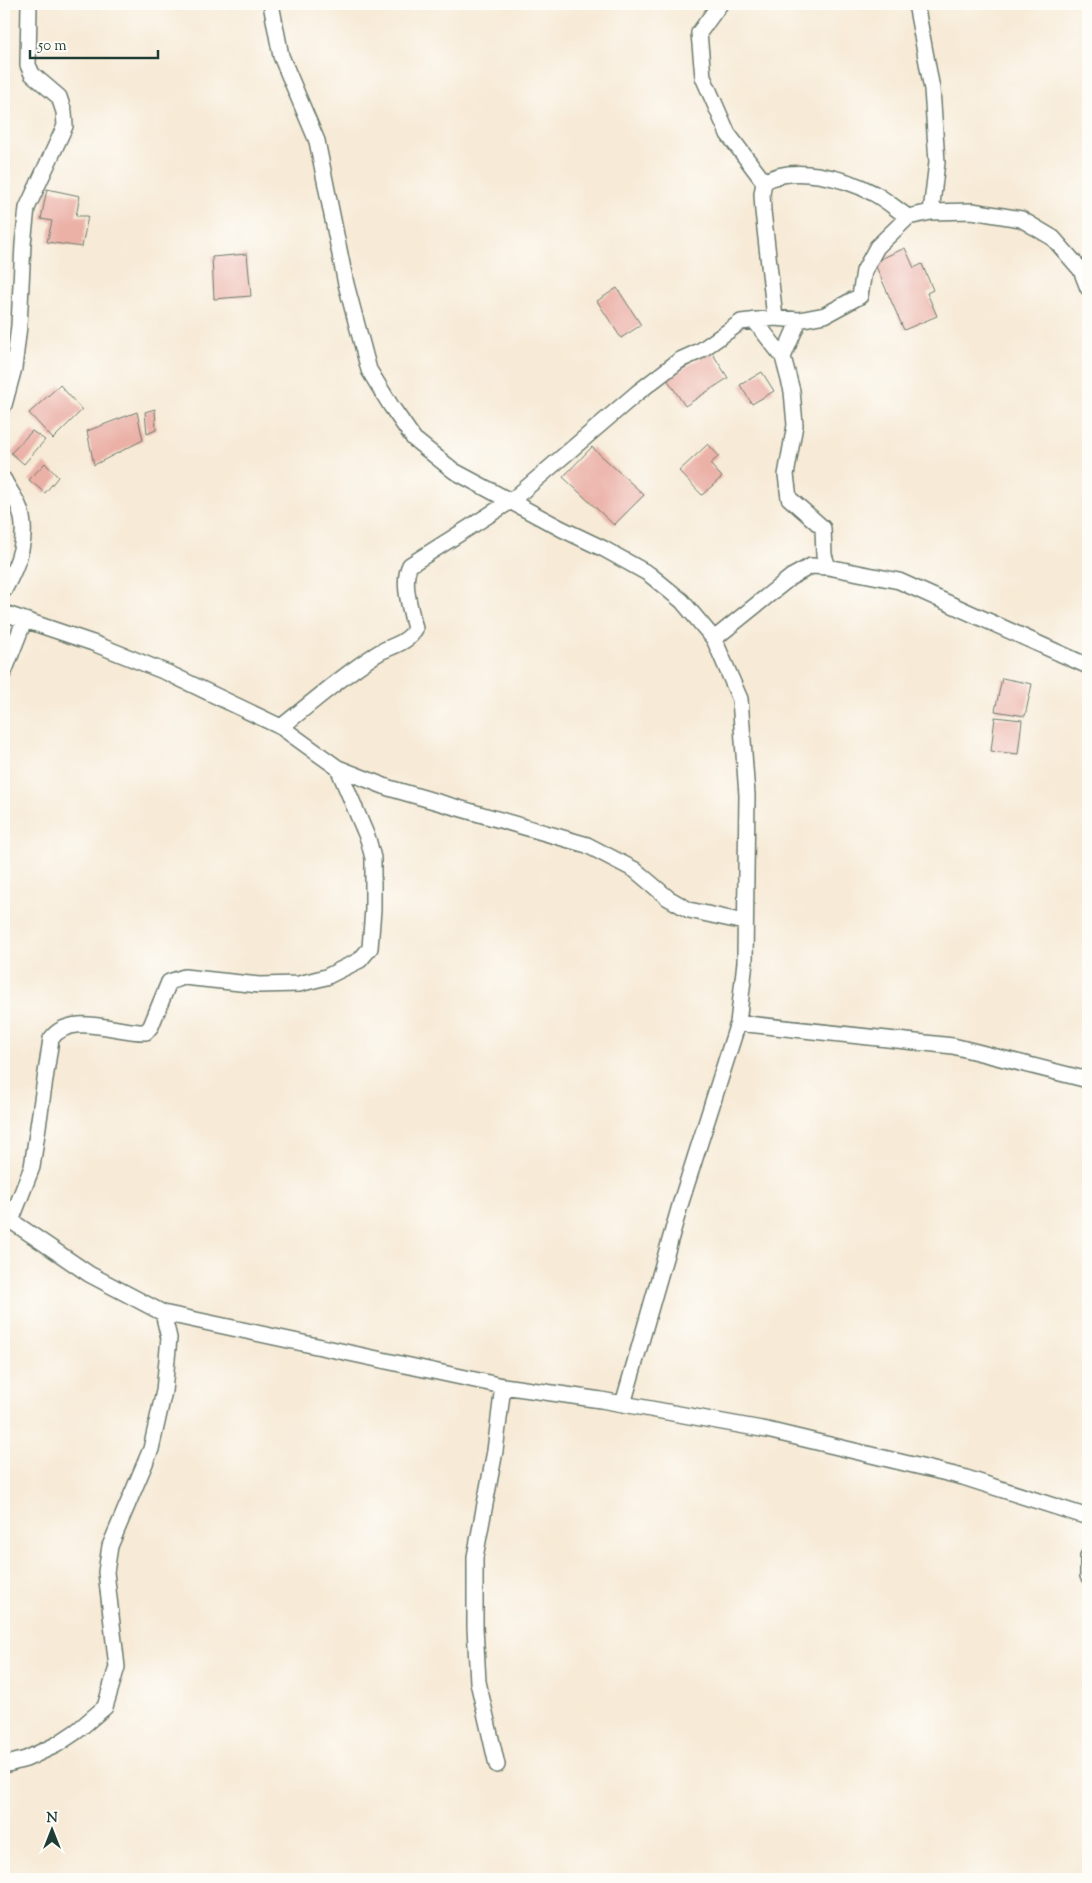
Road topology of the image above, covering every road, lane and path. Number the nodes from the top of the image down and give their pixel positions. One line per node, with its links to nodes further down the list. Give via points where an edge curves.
1 (29, 4): 13 (street, via 28,65 32,74 59,98 64,126 27,208 19,326 14,368)
2 (271, 4): 15 (street, via 281,56 317,141 346,284 369,370 414,439 454,471)
3 (720, 4): 5 (street, via 699,33 703,77 728,134)
4 (916, 4): 6 (street, via 932,89 937,162)
5 (764, 182): 7 (street, via 774,176 808,174 842,180 874,193); 9 (street, via 763,211)
6 (931, 212): 7 (street); 8 (street, via 972,211 1021,220 1053,238 1082,270)
7 (908, 218): 11 (street, via 878,247 864,271 860,296 824,315)
8 (1088, 288)
9 (775, 318): 10 (street); 11 (street)
10 (754, 320): 12 (street); 15 (street, via 741,322 700,351 680,360)
11 (800, 320): 12 (street)
12 (783, 357): 16 (street, via 792,391 795,425 786,475 789,498 823,528)
13 (4, 405)
14 (4, 480): 17 (street, via 19,506 25,529 20,554)
15 (511, 501): 20 (street, via 649,574 682,601); 23 (street, via 410,565 406,584 415,629 412,636 355,670)
16 (828, 567): 20 (street, via 811,566 791,577); 21 (street, via 899,581)
17 (4, 590)
18 (4, 613): 19 (street)
19 (24, 621): 22 (street); 23 (street, via 93,643 168,673)
20 (714, 639): 25 (street, via 740,699 744,730 747,795)
21 (1088, 666)
22 (4, 672)
23 (281, 727): 24 (street)
24 (338, 768): 25 (street, via 389,788 587,846 636,870 668,898 689,910); 28 (street, via 373,858 374,909 370,948 360,960 326,977 300,984 259,985 184,977 174,979 146,1032 77,1024 56,1032 51,1039 32,1167)
25 (744, 922): 26 (street, via 745,962)
26 (738, 1022): 27 (street, via 953,1046); 31 (street)
27 (1088, 1080)
28 (7, 1218): 29 (street, via 89,1274)
29 (163, 1313): 30 (street); 35 (street, via 169,1338 164,1391 151,1449 110,1546 106,1572 117,1666 105,1707 56,1745)
30 (504, 1386): 31 (street); 36 (street, via 475,1558 474,1627 478,1682)
31 (622, 1404): 32 (street, via 767,1430 963,1477)
32 (1088, 1517)
33 (1088, 1556): 34 (street)
34 (1088, 1576)
35 (4, 1765)
36 (497, 1765)

